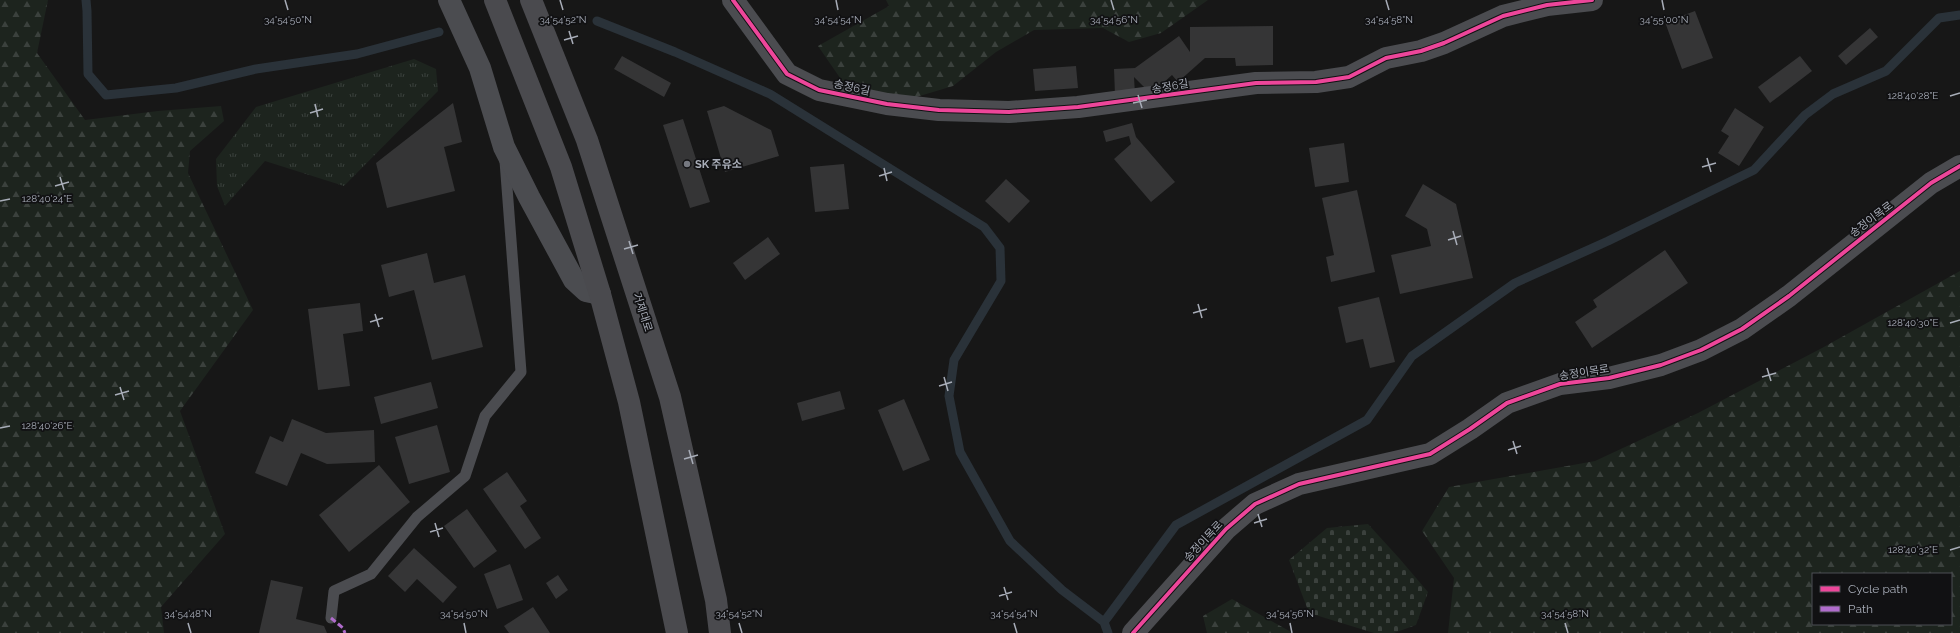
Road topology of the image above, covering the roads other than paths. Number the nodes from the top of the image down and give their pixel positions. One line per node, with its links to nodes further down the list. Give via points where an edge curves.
1 (449, 0): 6 (street, via 480,68)
2 (495, 0): 8 (main road, via 561,167)
3 (531, 0): 12 (main road, 거제대로, via 587,140 670,397 716,600)
4 (733, 0): 5 (street, 송정6길, via 787,74 819,90 887,104 939,110 1009,112 1078,107 1256,83 1316,82 1349,77 1386,58 1444,43 1502,16 1547,5)
5 (1592, 0)
6 (504, 147): 8 (street, via 574,280 586,291); 9 (lane, via 521,372 485,416 465,476 417,517 371,574 334,591)
7 (1960, 166): 10 (street, 송정이목로, via 1931,183 1789,296 1742,329 1701,350 1661,365 1609,378 1553,386 1507,403 1430,454 1299,484 1255,504 1226,529)
8 (600, 294): 11 (main road, via 629,402)
9 (331, 618)
10 (1136, 630)
11 (678, 633)
12 (720, 633)

